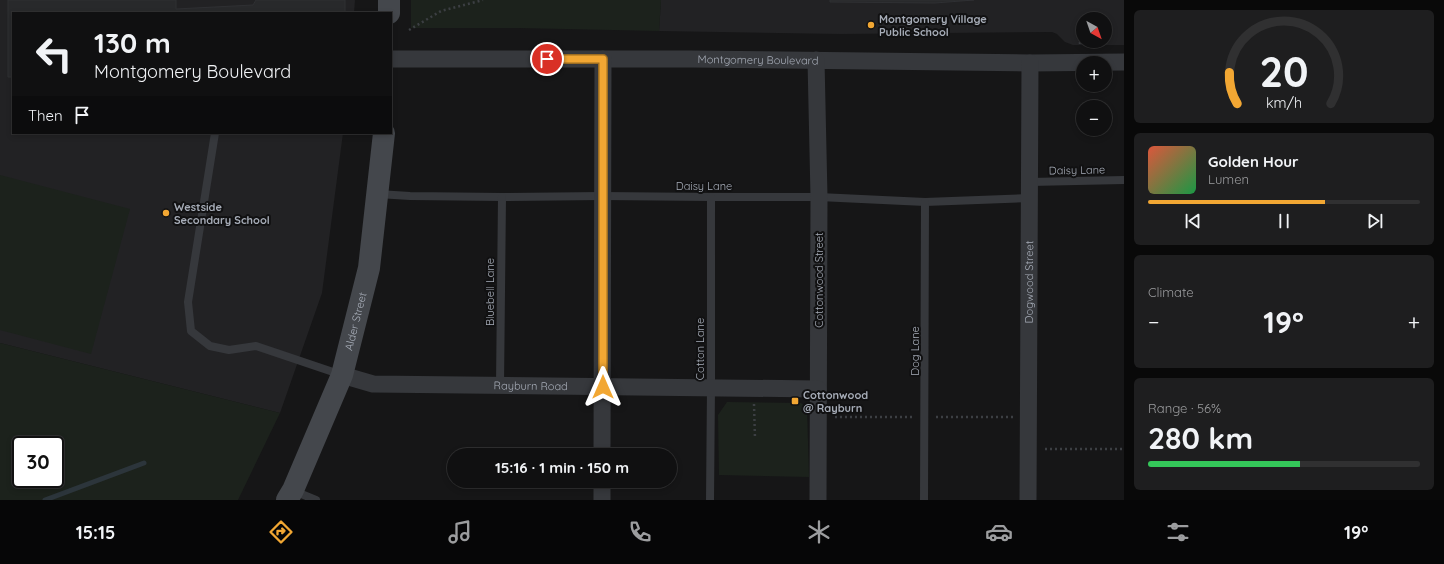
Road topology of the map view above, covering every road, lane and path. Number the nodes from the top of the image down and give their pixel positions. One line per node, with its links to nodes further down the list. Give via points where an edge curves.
1 (389, 0): 3 (street)
2 (482, 0): 4 (path, via 441,11)
3 (389, 12)
4 (409, 30)
5 (392, 59): 6 (street, Montgomery Boulevard)
6 (603, 59): 7 (street, Montgomery Boulevard); 15 (street)
7 (816, 60): 9 (street, Montgomery Boulevard); 18 (street, Cottonwood Street)
8 (1124, 62): 9 (street, Montgomery Boulevard)
9 (1030, 63): 13 (street, Dogwood Street)
10 (215, 134): 20 (lane, via 188,302 191,331 210,346 229,350 256,346)
11 (384, 134): 14 (street, Alder Street)
12 (1124, 180): 13 (lane, Daisy Lane)
13 (1030, 190): 19 (lane, Daisy Lane); 41 (street, Dogwood Street)
14 (378, 194): 16 (lane, Daisy Lane); 20 (street, Alder Street, via 369,268)
15 (602, 196): 16 (lane, Daisy Lane); 17 (lane, Daisy Lane); 22 (street)
16 (502, 197): 21 (lane, Bluebell Lane)
17 (711, 197): 18 (lane, Daisy Lane); 23 (lane, Cotton Lane)
18 (820, 197): 19 (lane, Daisy Lane); 24 (street, Cottonwood Street)
19 (926, 202): 40 (lane, Dog Lane)
20 (342, 375): 21 (street, Rayburn Road, via 373,384); 35 (street, Alder Street)
21 (500, 386): 22 (street, Rayburn Road)
22 (603, 387): 23 (street, Rayburn Road); 31 (street)
23 (711, 387): 24 (street, Rayburn Road); 38 (lane, Cotton Lane)
24 (818, 389): 39 (street, Cottonwood Street)
25 (754, 401): 30 (path)
26 (828, 417): 27 (path)
27 (914, 417)
28 (936, 417): 29 (path)
29 (1020, 417)
30 (755, 439)
31 (602, 448)
32 (1041, 449): 33 (path)
33 (1124, 449)
34 (602, 488): 37 (street)
35 (290, 495): 36 (lane)
36 (316, 500)
37 (602, 500)
38 (710, 500)
39 (818, 500)
40 (924, 500)
41 (1028, 500)

